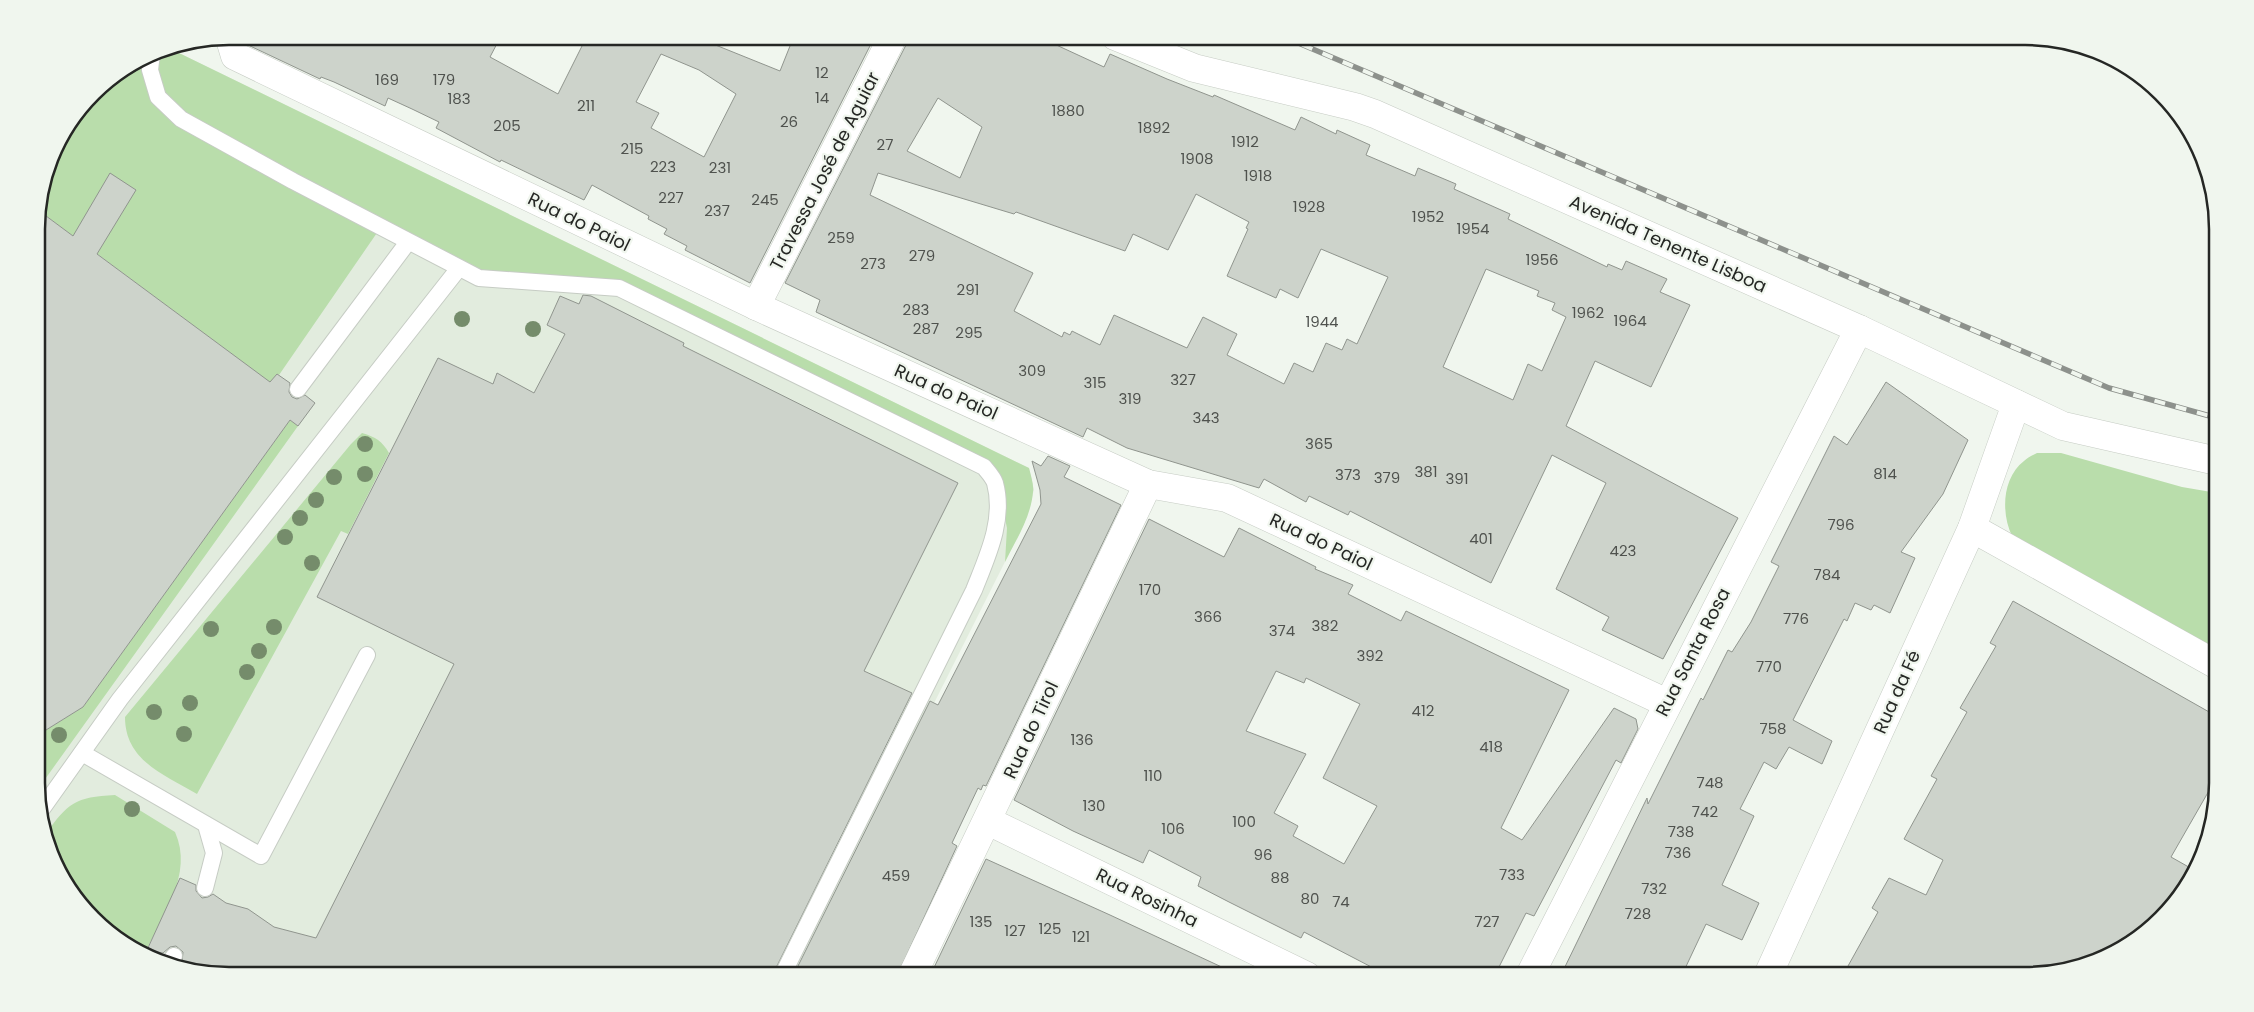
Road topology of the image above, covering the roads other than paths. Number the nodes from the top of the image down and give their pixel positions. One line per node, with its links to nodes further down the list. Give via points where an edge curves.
1 (888, 45): 7 (street, Travessa José de Aguiar)
2 (1137, 45): 8 (street, Avenida Tenente Lisboa, via 1194,68 1346,104 1375,114)
3 (232, 46): 7 (street, Rua do Paiol)
4 (151, 63): 5 (lane, via 158,97 181,119)
5 (408, 242): 6 (lane); 9 (lane)
6 (459, 268): 17 (lane, via 120,698); 22 (lane, via 479,278 619,288 984,467 994,482 998,504 994,540 974,590)
7 (756, 306): 12 (street, Rua do Paiol)
8 (1859, 329): 10 (street, Avenida Tenente Lisboa); 16 (street, Rua Santa Rosa)
9 (298, 389)
10 (2016, 404): 11 (street, Avenida Tenente Lisboa, via 2063,426); 13 (street, Rua da Fé)
11 (2209, 459)
12 (1148, 484): 16 (street, Rua do Paiol, via 1227,498); 19 (street, Rua do Tirol)
13 (1972, 528): 15 (street); 26 (street, Rua da Fé)
14 (367, 655): 20 (lane, via 261,856)
15 (2209, 661)
16 (1667, 703): 25 (street, Rua Santa Rosa)
17 (82, 753): 18 (lane); 20 (lane)
18 (46, 803)
19 (988, 821): 23 (street, Rua do Tirol); 24 (street, Rua Rosinha)
20 (206, 825): 21 (lane, via 214,853)
21 (205, 888)
22 (786, 967)
23 (916, 967)
24 (1288, 967)
25 (1535, 967)
26 (1772, 967)

